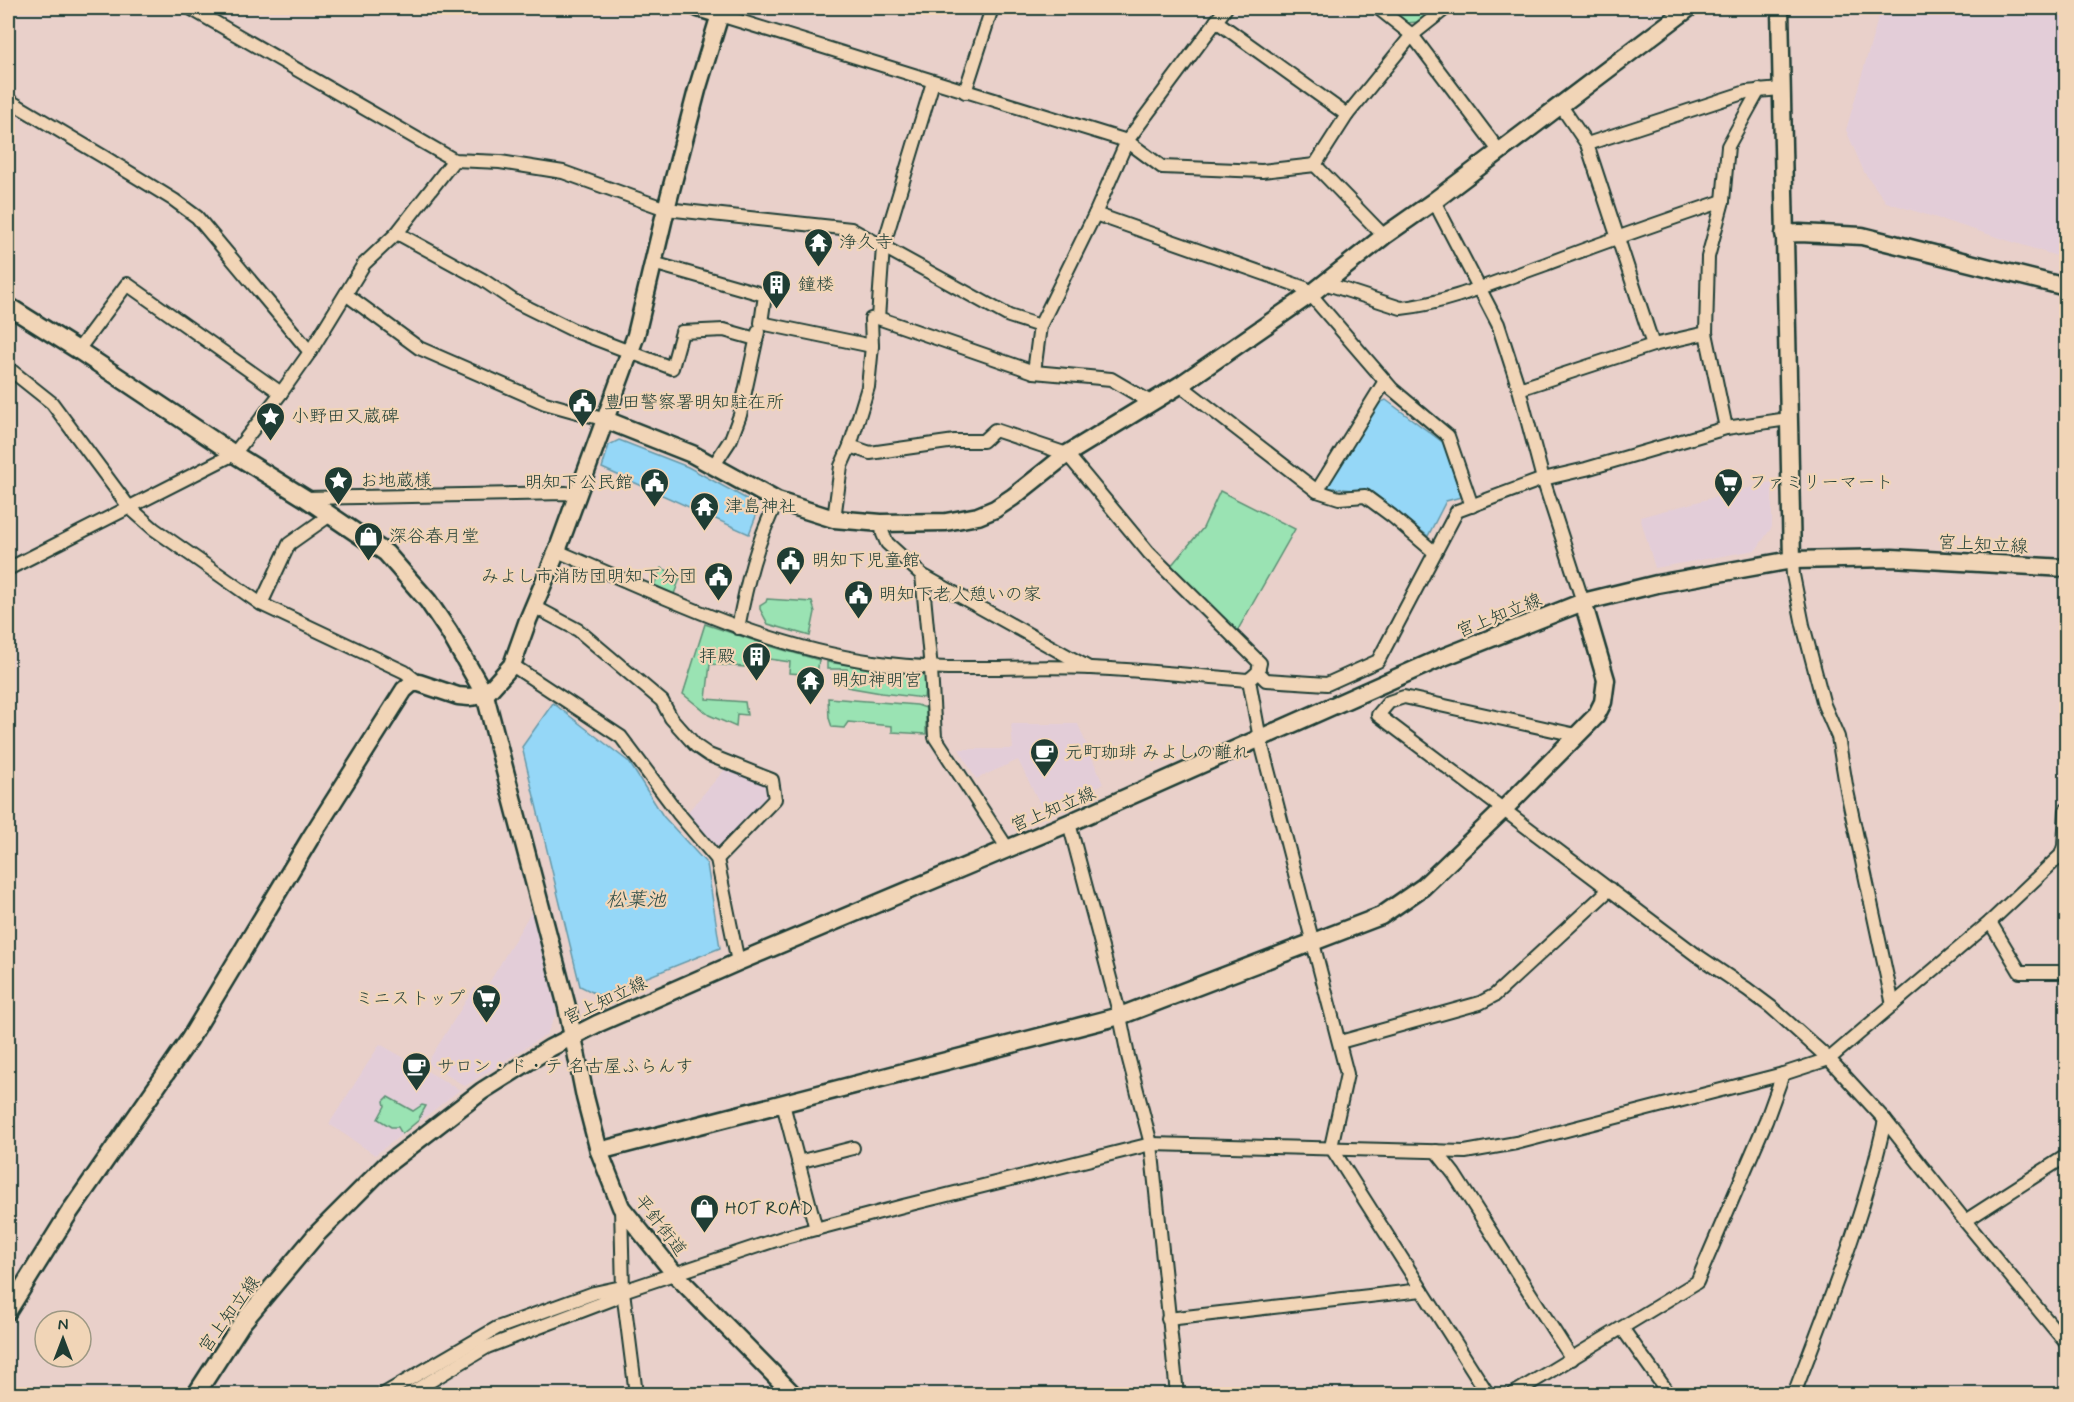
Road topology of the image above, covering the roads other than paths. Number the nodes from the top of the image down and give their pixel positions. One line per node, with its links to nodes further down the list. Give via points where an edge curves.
1 (190, 8): 22 (street)
2 (698, 8): 9 (street)
3 (992, 8): 15 (street)
4 (1226, 8): 10 (street)
5 (1378, 8): 11 (street)
6 (1446, 8): 11 (street)
7 (1689, 8): 17 (street)
8 (1780, 8): 13 (street)
9 (721, 11): 12 (street); 26 (street)
10 (1216, 21): 18 (street); 19 (street)
11 (1412, 34): 18 (street); 21 (street)
12 (933, 82): 15 (street); 32 (street)
13 (1781, 89): 14 (street); 29 (street)
14 (1759, 90): 20 (street); 25 (street, via 1728,146)
15 (965, 92): 19 (street)
16 (8, 100): 47 (street, via 197,217)
17 (1561, 105): 20 (street); 21 (street)
18 (1347, 115): 23 (street)
19 (1127, 141): 23 (street, via 1162,167 1262,171); 27 (street)
20 (1587, 144): 31 (street)
21 (1500, 152): 24 (street)
22 (454, 160): 26 (street, via 500,162 563,172); 28 (street)
23 (1315, 165): 30 (street)
24 (1434, 201): 30 (street); 35 (street)
25 (1723, 201): 31 (street); 42 (street, via 1708,257)
26 (666, 209): 32 (street, via 850,229); 33 (street)
27 (1095, 214): 36 (street, via 1305,288); 41 (street)
28 (397, 233): 37 (street, via 364,264); 48 (street, via 514,301)
29 (1784, 234): 34 (street, via 1862,236); 56 (street)
30 (1384, 236): 36 (street)
31 (1618, 237): 35 (street); 44 (street)
32 (883, 247): 39 (street); 41 (street, via 1009,316)
33 (653, 263): 40 (street, via 765,295); 48 (street)
34 (2067, 287)
35 (1479, 288): 36 (street, via 1401,308); 53 (street, via 1498,324)
36 (1318, 289): 51 (street); 52 (street)
37 (346, 295): 47 (street); 57 (street, via 419,348 545,403)
38 (8, 306): 46 (street, 平針街道)
39 (878, 318): 45 (street, via 871,319); 50 (street)
40 (761, 323): 43 (street); 45 (street)
41 (1040, 326): 50 (street)
42 (1706, 333): 44 (street); 58 (street)
43 (756, 339): 48 (street, via 723,330 682,333 672,368); 62 (street, via 740,415 731,439)
44 (1653, 345): 53 (street)
45 (872, 346): 59 (street, via 868,387)
46 (78, 350): 54 (street, via 127,284); 60 (street, 平針街道)
47 (310, 352): 54 (street)
48 (630, 352): 57 (street)
49 (8, 368): 69 (street, via 52,403)
50 (1034, 372): 55 (street, via 1111,378)
51 (1385, 381): 64 (street); 68 (street, via 1448,436)
52 (1180, 385): 55 (street); 64 (street)
53 (1519, 390): 63 (street)
54 (281, 393): 60 (street)
55 (1152, 403): 61 (street)
56 (1788, 419): 58 (street); 75 (street)
57 (606, 420): 62 (street); 65 (street)
58 (1726, 428): 63 (street)
59 (850, 446): 61 (street, via 870,453 983,441 995,429); 71 (street, via 841,466)
60 (234, 454): 66 (street, 平針街道); 69 (street)
61 (1067, 454): 72 (street, via 995,509 978,516 946,522); 86 (street, via 1149,553 1260,663)
62 (714, 465): 67 (street)
63 (1543, 479): 68 (street); 79 (street)
64 (1317, 491): 74 (street, via 1339,498 1365,496)
65 (577, 495): 66 (street); 73 (street)
66 (306, 498): 70 (street, 平針街道)
67 (777, 501): 71 (street); 82 (street, via 749,573)
68 (1472, 506): 74 (street, via 1457,511)
69 (129, 507): 77 (street); 80 (street)
70 (330, 515): 80 (street, via 289,544); 88 (street, 平針街道, via 386,553 428,601)
71 (834, 519): 72 (street)
72 (881, 523): 78 (street, via 888,543)
73 (557, 552): 81 (street); 82 (street)
74 (1434, 552): 86 (street, via 1378,661 1327,684)
75 (1792, 560): 76 (street, 宮上知立線, via 1892,558); 79 (street, 宮上知立線, via 1657,584); 101 (street, via 1803,625 1824,705 1838,737)
76 (2067, 568)
77 (8, 569)
78 (922, 575): 84 (street); 85 (street)
79 (1583, 602): 89 (street, via 1604,670 1606,692 1596,716); 90 (street, 宮上知立線, via 1441,658)
80 (261, 604): 87 (street, via 405,672)
81 (535, 607): 83 (street); 95 (street, via 578,630 654,694 696,746 772,780 775,799)
82 (738, 628): 85 (street, via 800,648)
83 (512, 665): 88 (street); 95 (street, via 621,737)
84 (1090, 668): 85 (street); 86 (street)
85 (931, 669): 94 (street, via 935,737)
86 (1253, 676): 90 (street)
87 (419, 683): 88 (street, via 458,696); 122 (street, via 404,690 189,1040 69,1213)
88 (484, 694): 103 (street, 平針街道)
89 (1576, 735): 91 (street); 91 (street, via 1404,697 1389,702 1378,715)
90 (1260, 739): 93 (street, 宮上知立線); 98 (street)
91 (1504, 809): 96 (street); 98 (street, via 1423,887 1381,915)
92 (2067, 810): 97 (street, via 2061,855)
93 (1069, 823): 94 (street, 宮上知立線); 102 (street)
94 (1008, 849): 99 (street, 宮上知立線)
95 (717, 859): 99 (street)
96 (1610, 889): 104 (street, via 1495,995 1480,1004); 105 (street, via 1747,989)
97 (1990, 922): 100 (street, via 2020,972); 101 (street)
98 (1314, 943): 102 (street); 104 (street)
99 (738, 962): 103 (street, 宮上知立線)
100 (2067, 972)
101 (1893, 1005): 105 (street)
102 (1120, 1016): 107 (street); 109 (street)
103 (573, 1037): 112 (street, 平針街道); 127 (street, 宮上知立線, via 482,1092 386,1166 309,1243 242,1323)
104 (1340, 1042): 110 (street, via 1347,1074)
105 (1829, 1059): 106 (street); 108 (street)
106 (1783, 1074): 113 (street, via 1516,1143 1465,1152); 124 (street, via 1697,1282)
107 (783, 1104): 112 (street); 115 (street)
108 (1885, 1120): 117 (street); 136 (street, via 1852,1241)
109 (1150, 1144): 110 (street); 118 (street); 123 (street)
110 (1331, 1147): 113 (street); 120 (street)
111 (853, 1148): 115 (street)
112 (600, 1151): 116 (street, 平針街道)
113 (1436, 1151): 126 (street)
114 (2067, 1156): 117 (street)
115 (798, 1162): 118 (street)
116 (621, 1207): 119 (street, 平針街道); 121 (street)
117 (1965, 1221): 125 (street)
118 (816, 1229): 119 (street)
119 (674, 1273): 121 (street); 131 (street, 平針街道)
120 (1422, 1290): 123 (street); 133 (street)
121 (623, 1291): 128 (street, via 617,1288 594,1293 497,1328); 129 (street, via 613,1299 487,1347); 130 (street)
122 (8, 1311)
123 (1168, 1319): 132 (street)
124 (1622, 1328): 126 (street); 135 (street)
125 (2067, 1343)
126 (1572, 1359): 134 (street)
127 (196, 1395)
128 (384, 1395)
129 (409, 1395)
130 (636, 1395)
131 (792, 1395)
132 (1177, 1395)
133 (1488, 1395)
134 (1513, 1395)
135 (1669, 1395)
136 (1794, 1395)

